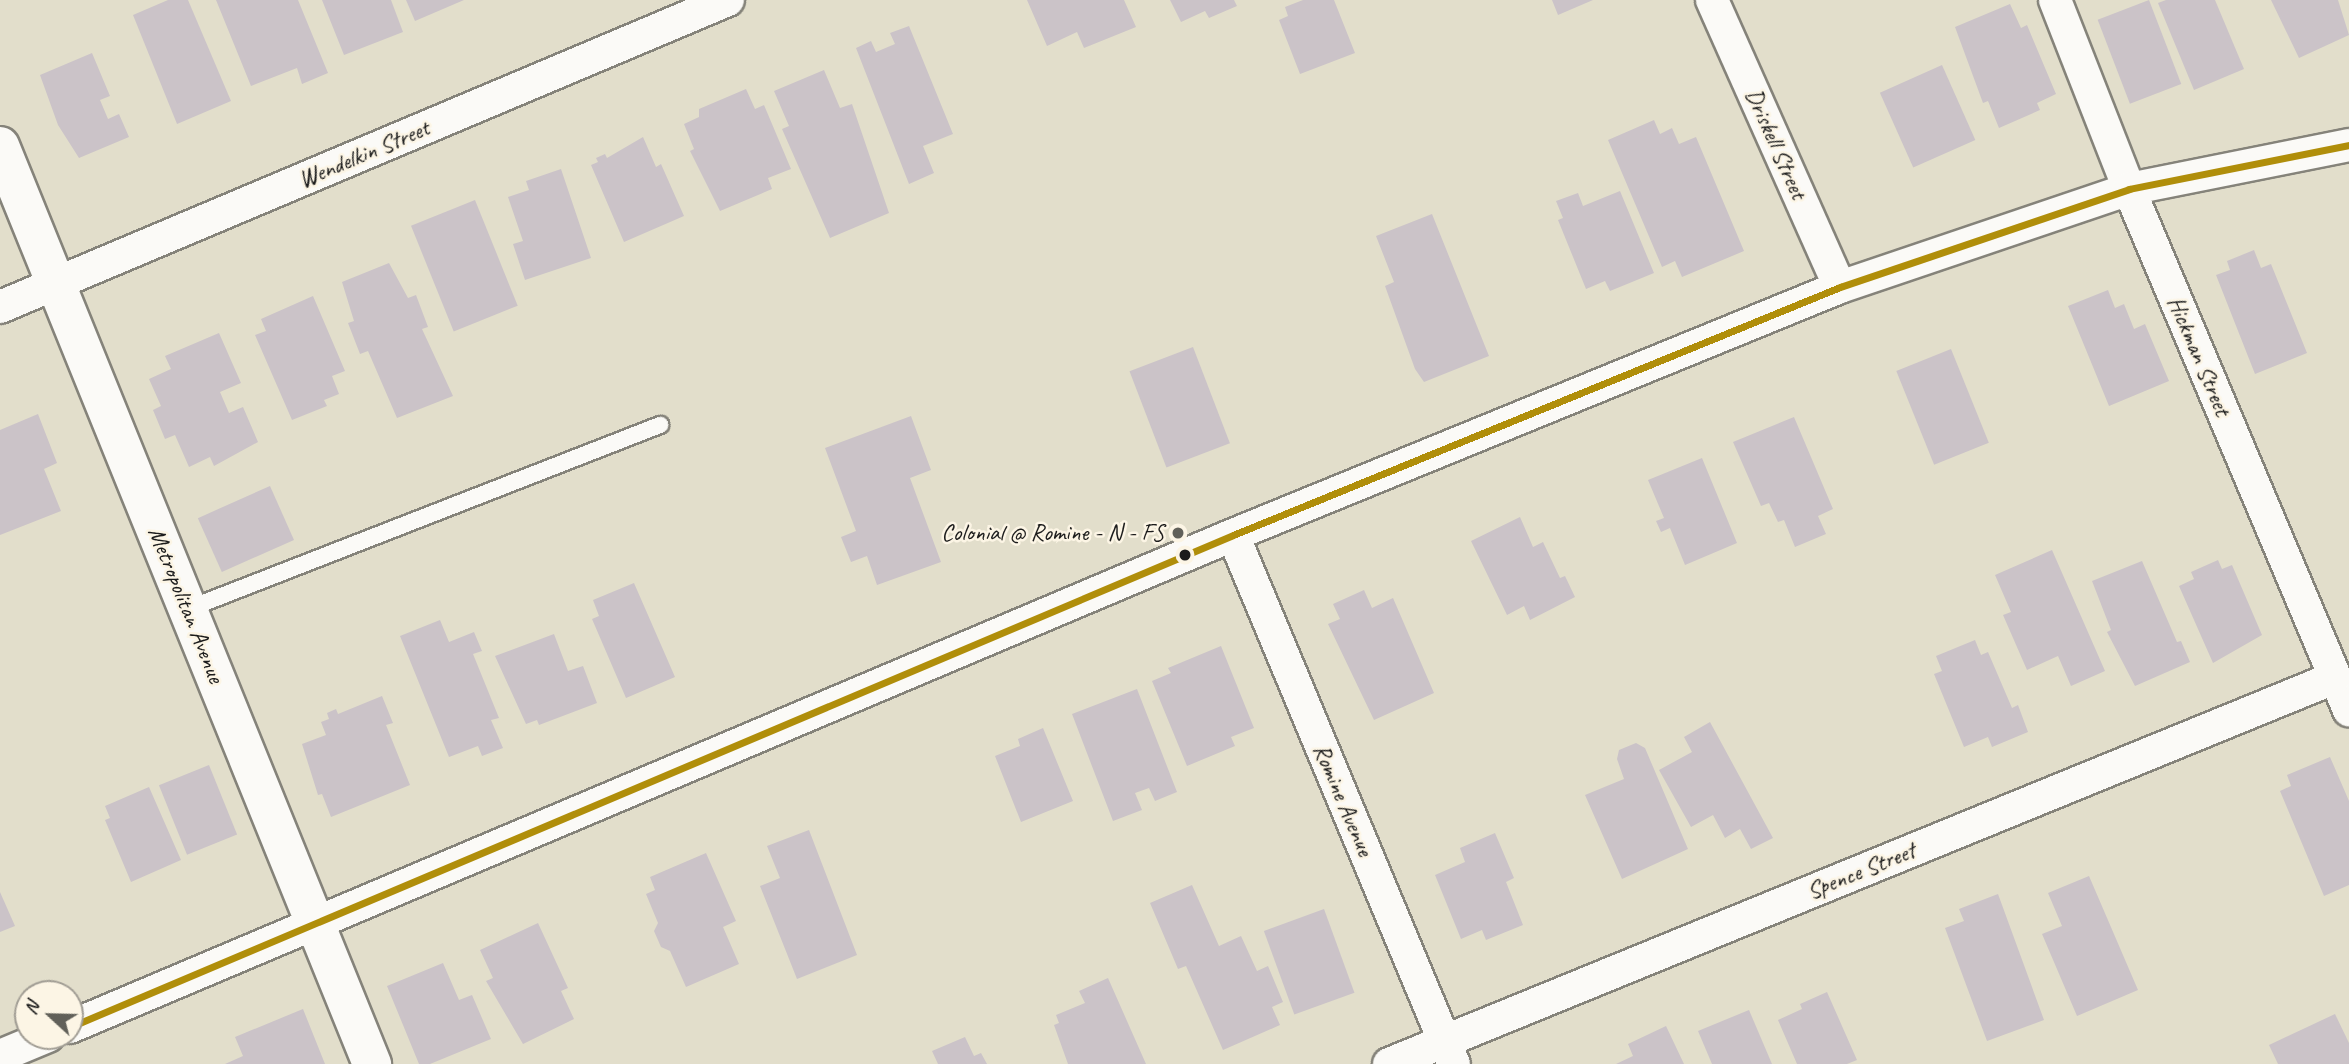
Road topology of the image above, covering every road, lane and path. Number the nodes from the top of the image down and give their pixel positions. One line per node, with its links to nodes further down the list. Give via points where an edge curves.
1 (728, 0): 7 (street, Wendelkin Street)
2 (1712, 0): 8 (street, Driskell Street)
3 (2055, 0): 6 (street, Hickman Street)
4 (2349, 145): 6 (street)
5 (0, 146): 7 (street, Metropolitan Avenue)
6 (2129, 189): 8 (street); 13 (street, Hickman Street)
7 (56, 285): 9 (street, Wendelkin Street); 12 (street, Metropolitan Avenue)
8 (1840, 287): 11 (street)
9 (0, 307)
10 (660, 425): 12 (lane)
11 (1233, 535): 15 (street); 17 (street, Romine Avenue)
12 (188, 609): 15 (street, Metropolitan Avenue)
13 (2334, 678): 14 (street, Hickman Street); 17 (street, Spence Street)
14 (2349, 710)
15 (316, 925): 16 (street); 18 (street, Metropolitan Avenue)
16 (84, 1021)
17 (1449, 1053): 19 (street, Spence Street)
18 (372, 1064)
19 (1389, 1064)

